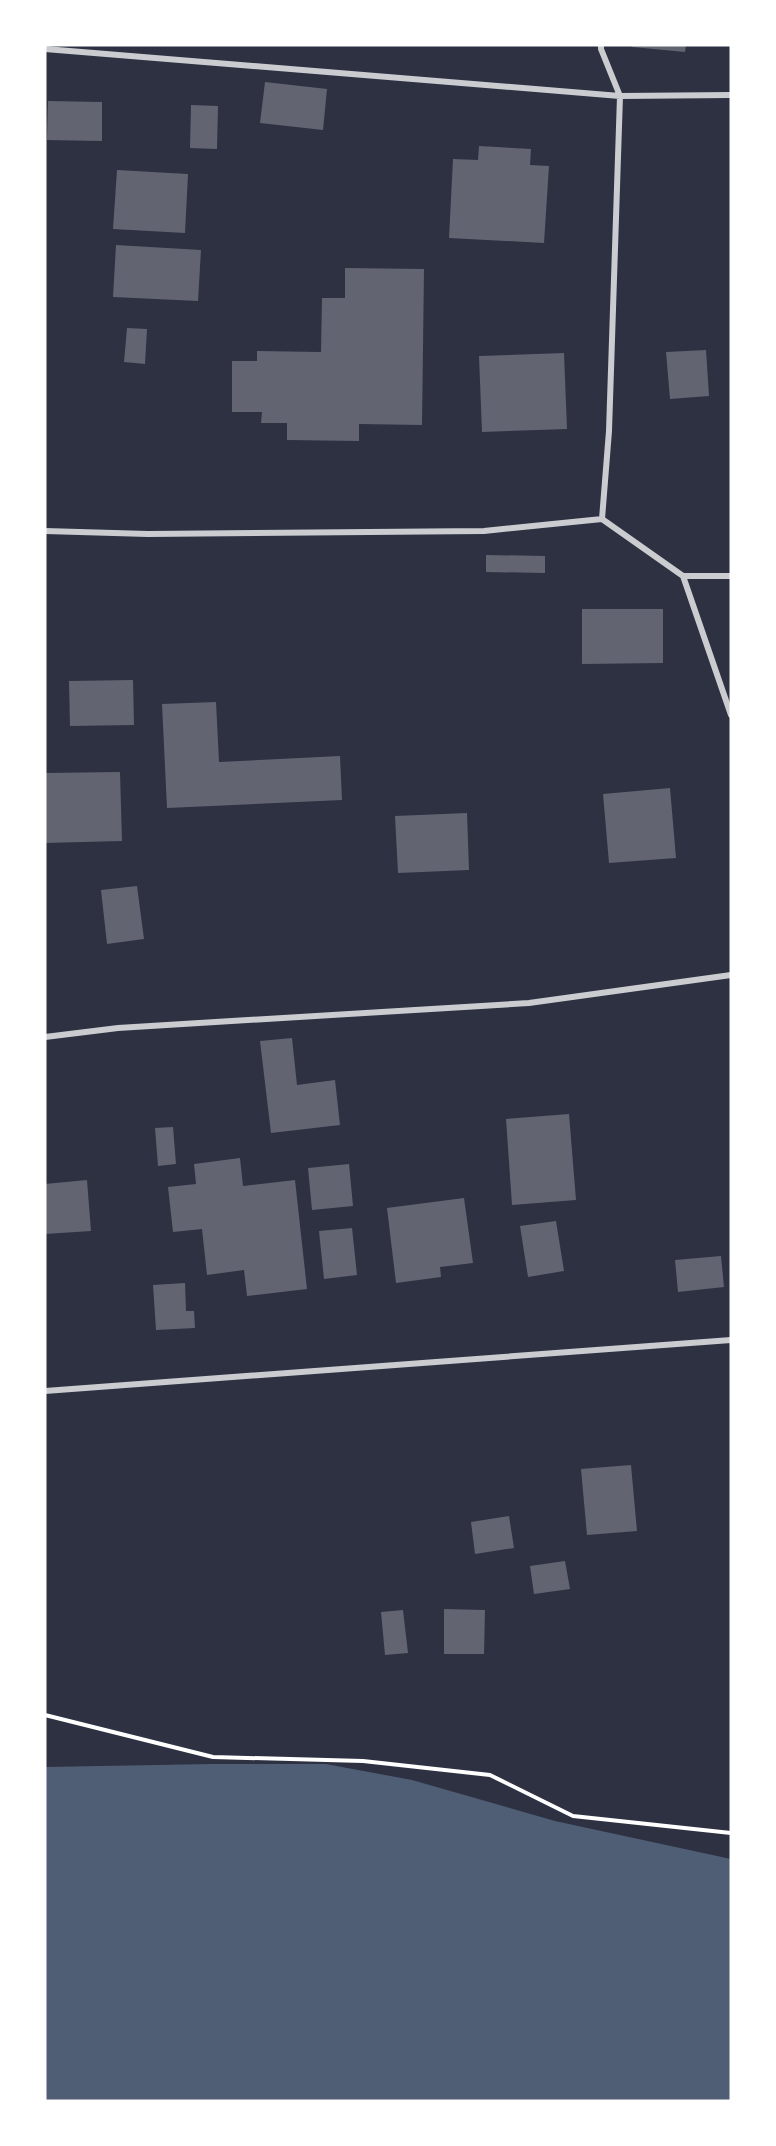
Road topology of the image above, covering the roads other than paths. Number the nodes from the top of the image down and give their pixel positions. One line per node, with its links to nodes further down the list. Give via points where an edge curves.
1 (601, 45): 4 (street)
2 (45, 49): 4 (street)
3 (731, 95): 4 (street)
4 (620, 96): 5 (street, via 609,431)
5 (602, 519): 6 (street, via 484,531); 7 (street)
6 (45, 531)
7 (683, 576): 8 (street); 9 (street)
8 (731, 576)
9 (731, 715)
10 (731, 975): 11 (street, via 529,1004 118,1028)
11 (45, 1037)
12 (731, 1340): 13 (street)
13 (45, 1391)

